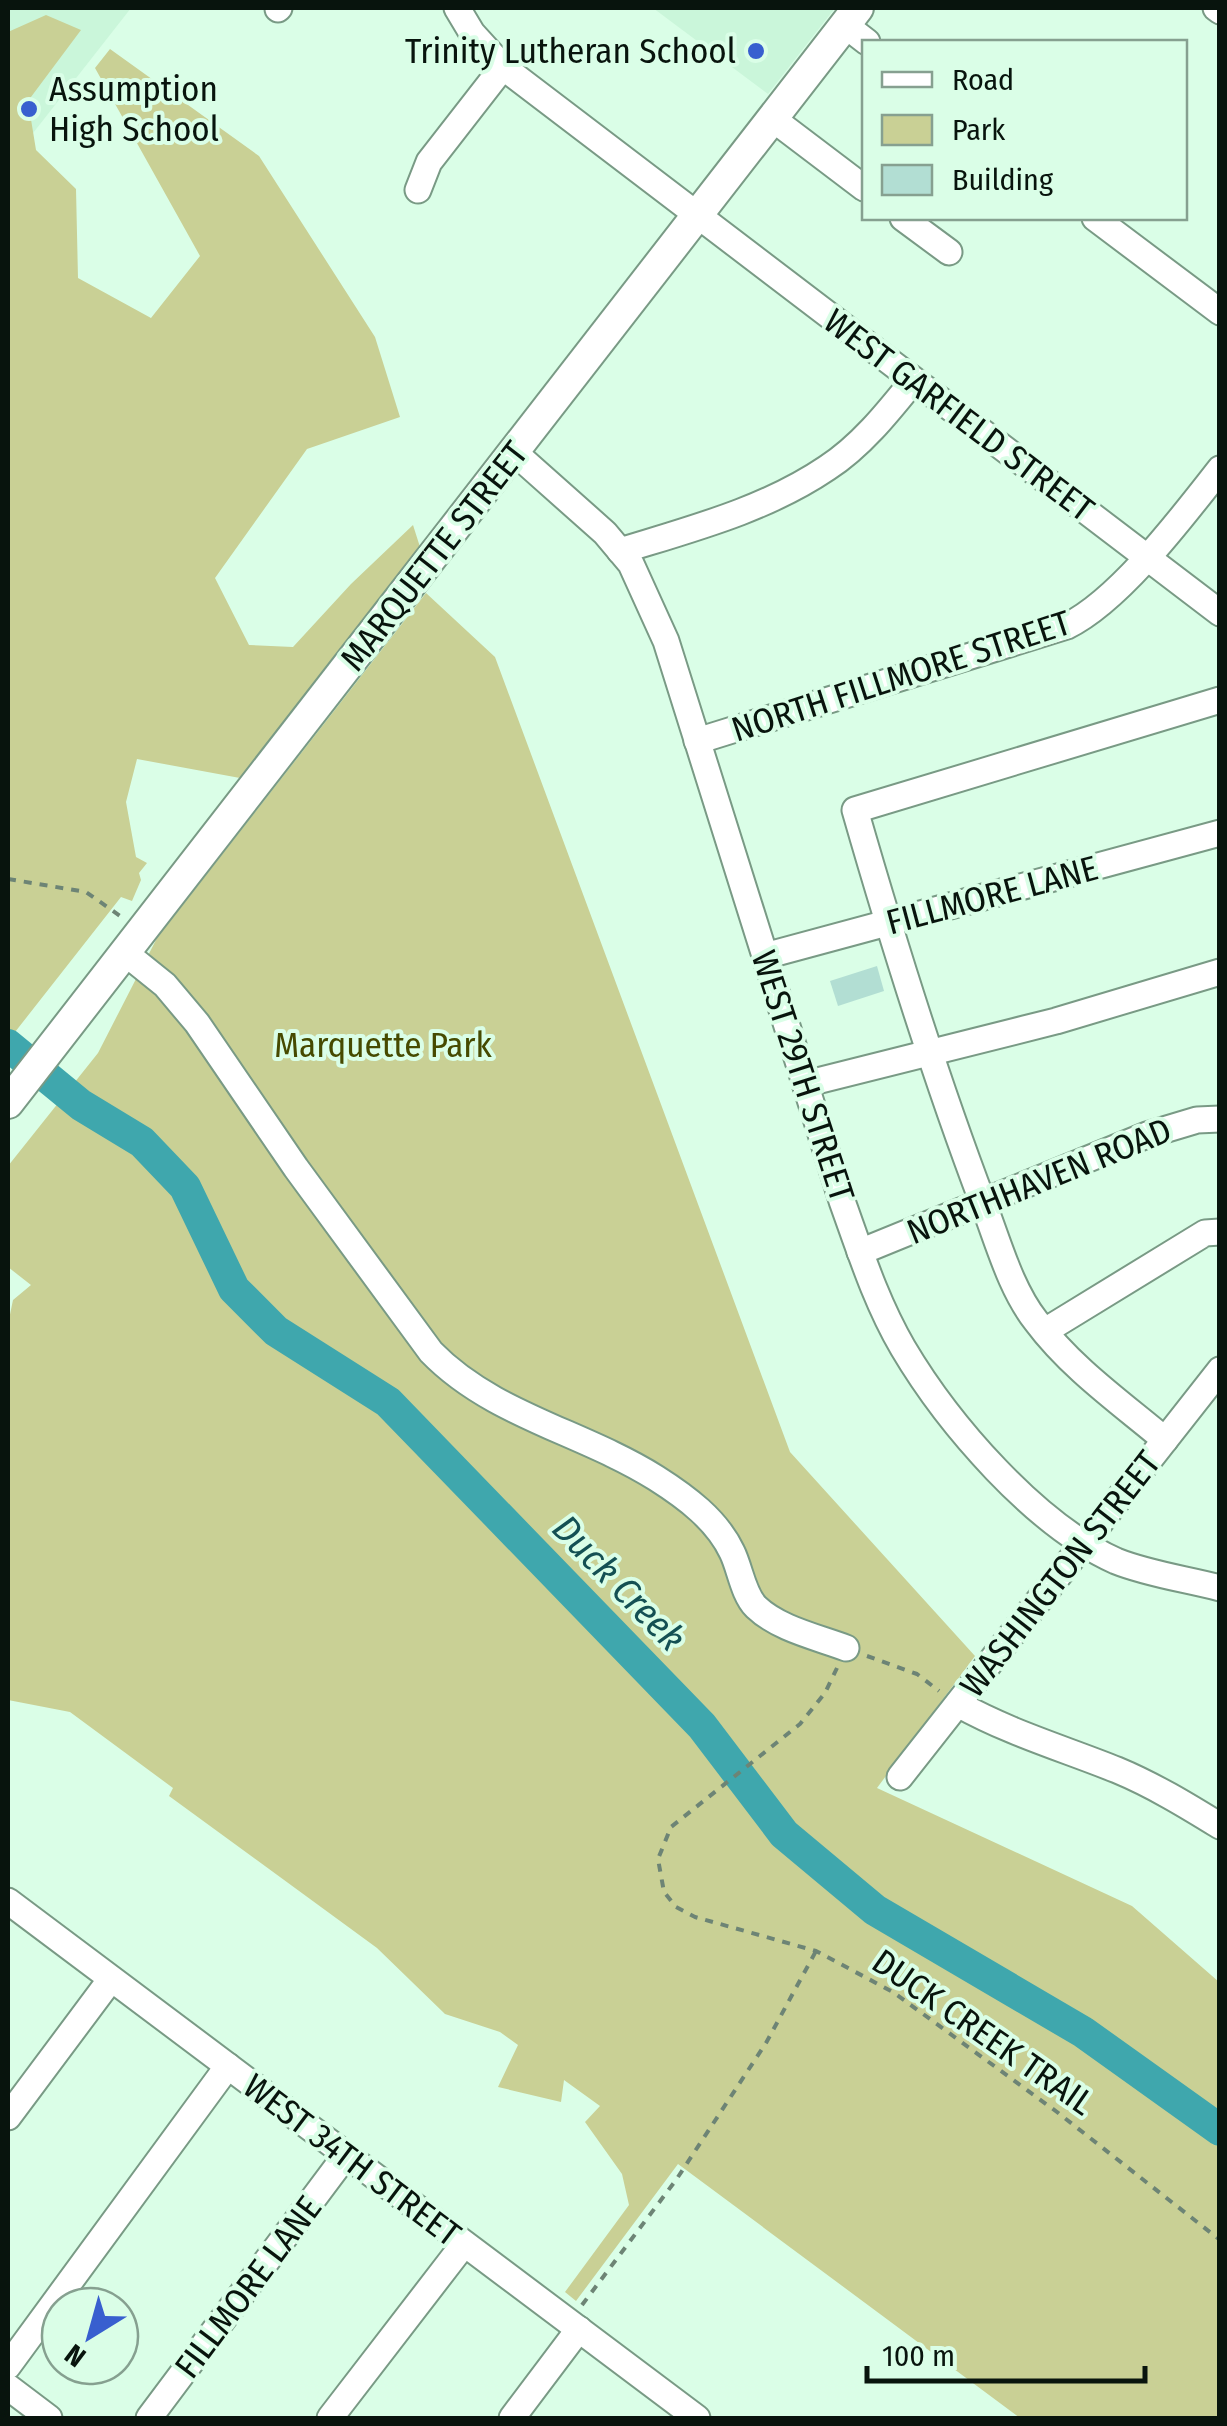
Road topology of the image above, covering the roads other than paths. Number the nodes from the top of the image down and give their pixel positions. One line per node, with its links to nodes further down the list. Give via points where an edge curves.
1 (457, 8): 3 (street, WEST GARFIELD STREET)
2 (857, 25): 4 (main road, MARQUETTE STREET)
3 (503, 67): 6 (street, via 428,162); 7 (street, WEST GARFIELD STREET)
4 (773, 119): 5 (street); 7 (main road, MARQUETTE STREET)
5 (862, 186)
6 (418, 190)
7 (698, 215): 12 (street, WEST GARFIELD STREET); 13 (main road, MARQUETTE STREET)
8 (906, 220): 10 (street)
9 (1098, 220): 11 (street)
10 (949, 252)
11 (1220, 312)
12 (913, 380): 15 (street, via 830,467 784,494); 16 (street, WEST GARFIELD STREET)
13 (514, 452): 15 (street, WEST 29TH STREET); 22 (main road, MARQUETTE STREET)
14 (1220, 469): 16 (street, NORTH FILLMORE STREET)
15 (620, 552): 19 (street, WEST 29TH STREET, via 632,564 666,641)
16 (1146, 558): 17 (street, WEST GARFIELD STREET); 19 (street, NORTH FILLMORE STREET, via 1088,616 1067,626)
17 (1220, 613)
18 (1220, 700): 21 (street, via 855,810)
19 (697, 741): 23 (street, WEST 29TH STREET)
20 (1220, 833): 21 (street, FILLMORE LANE)
21 (887, 923): 23 (street, FILLMORE LANE); 25 (street)
22 (125, 952): 27 (main road, MARQUETTE STREET); 37 (street, via 197,1024 454,1376 656,1478 718,1526 752,1604 770,1618)
23 (765, 956): 26 (street, WEST 29TH STREET)
24 (1220, 972): 25 (street)
25 (930, 1053): 26 (street); 29 (street)
26 (805, 1084): 31 (street, WEST 29TH STREET)
27 (8, 1103)
28 (1220, 1119): 29 (street, NORTHHAVEN ROAD, via 1147,1135)
29 (983, 1202): 31 (street, NORTHHAVEN ROAD); 32 (street, via 1012,1276)
30 (1220, 1232): 32 (street, via 1205,1234)
31 (860, 1252): 35 (street, WEST 29TH STREET, via 903,1349 952,1417 1010,1485)
32 (1045, 1332): 34 (street)
33 (1215, 1385): 34 (street, WASHINGTON STREET)
34 (1165, 1440): 35 (street, WASHINGTON STREET)
35 (1086, 1542): 36 (street, WEST 29TH STREET, via 1117,1561); 38 (street, WASHINGTON STREET)
36 (1220, 1588)
37 (846, 1648)
38 (958, 1704): 39 (street, WASHINGTON STREET); 40 (street, via 1002,1728 1136,1779)
39 (900, 1777)
40 (1220, 1826)
41 (8, 1901): 42 (street, WEST 34TH STREET)
42 (111, 1979): 43 (street, WEST 34TH STREET); 44 (street)
43 (228, 2066): 45 (street, WEST 34TH STREET); 48 (street)
44 (8, 2118)
45 (346, 2154): 46 (street, WEST 34TH STREET); 52 (street, FILLMORE LANE)
46 (464, 2244): 47 (street, WEST 34TH STREET); 53 (street)
47 (574, 2325): 50 (street, WEST 34TH STREET); 54 (street)
48 (8, 2366)
49 (8, 2387): 51 (street)
50 (690, 2416)
51 (49, 2418)
52 (149, 2418)
53 (330, 2418)
54 (512, 2418)

